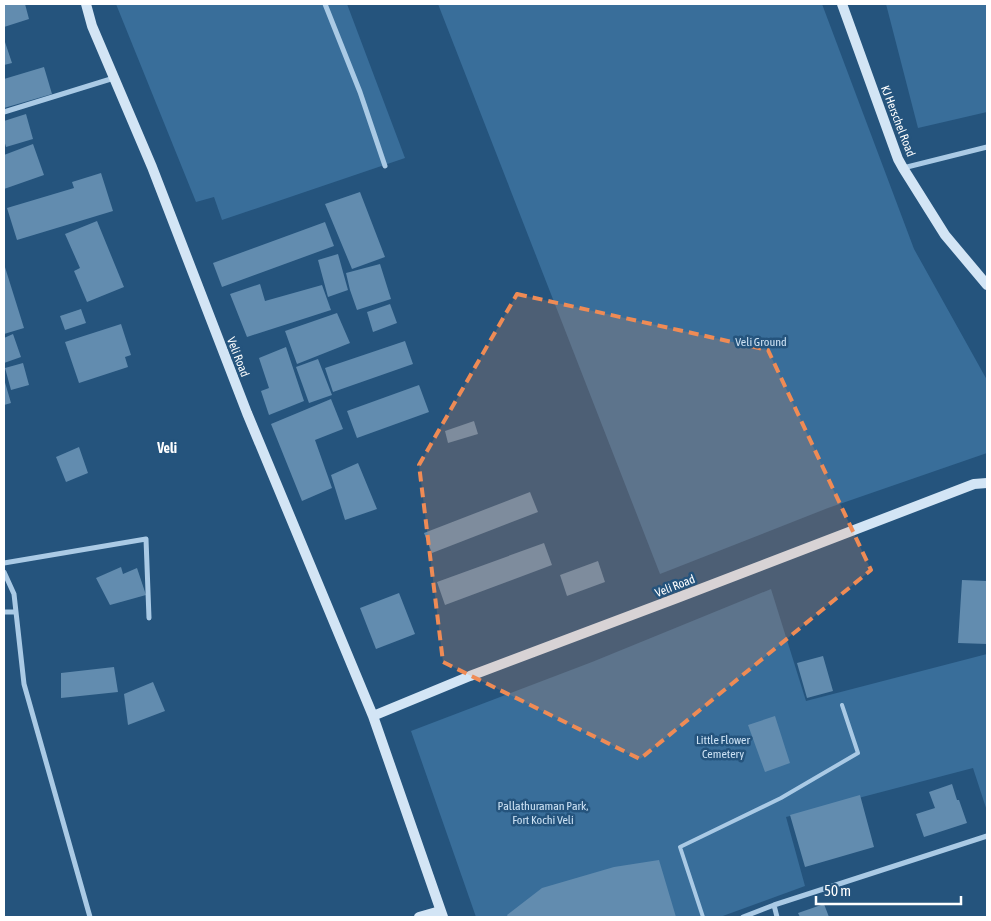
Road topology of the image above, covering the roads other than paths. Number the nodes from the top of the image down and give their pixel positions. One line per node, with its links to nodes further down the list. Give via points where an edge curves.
1 (86, 4): 4 (main road, Veli Road)
2 (325, 4): 7 (street)
3 (842, 4): 8 (main road, KJ Herschel Road)
4 (114, 78): 5 (street); 17 (main road, Veli Road, via 247,413)
5 (4, 112)
6 (987, 147): 8 (street)
7 (385, 166)
8 (903, 168): 9 (main road, KJ Herschel Road, via 945,235)
9 (987, 285)
10 (987, 483): 17 (main road, Veli Road, via 974,484)
11 (4, 563): 15 (street, via 146,539)
12 (4, 572): 14 (street, via 14,594)
13 (4, 612): 14 (street)
14 (16, 612): 21 (street, via 24,684)
15 (149, 618)
16 (842, 705): 23 (lane, via 858,753 781,798 680,847)
17 (373, 716): 20 (main road, Veli Road)
18 (987, 836): 19 (street)
19 (774, 904): 24 (street); 25 (street)
20 (441, 914): 22 (main road)
21 (90, 917)
22 (419, 917)
23 (703, 917)
24 (743, 917)
25 (777, 917)

